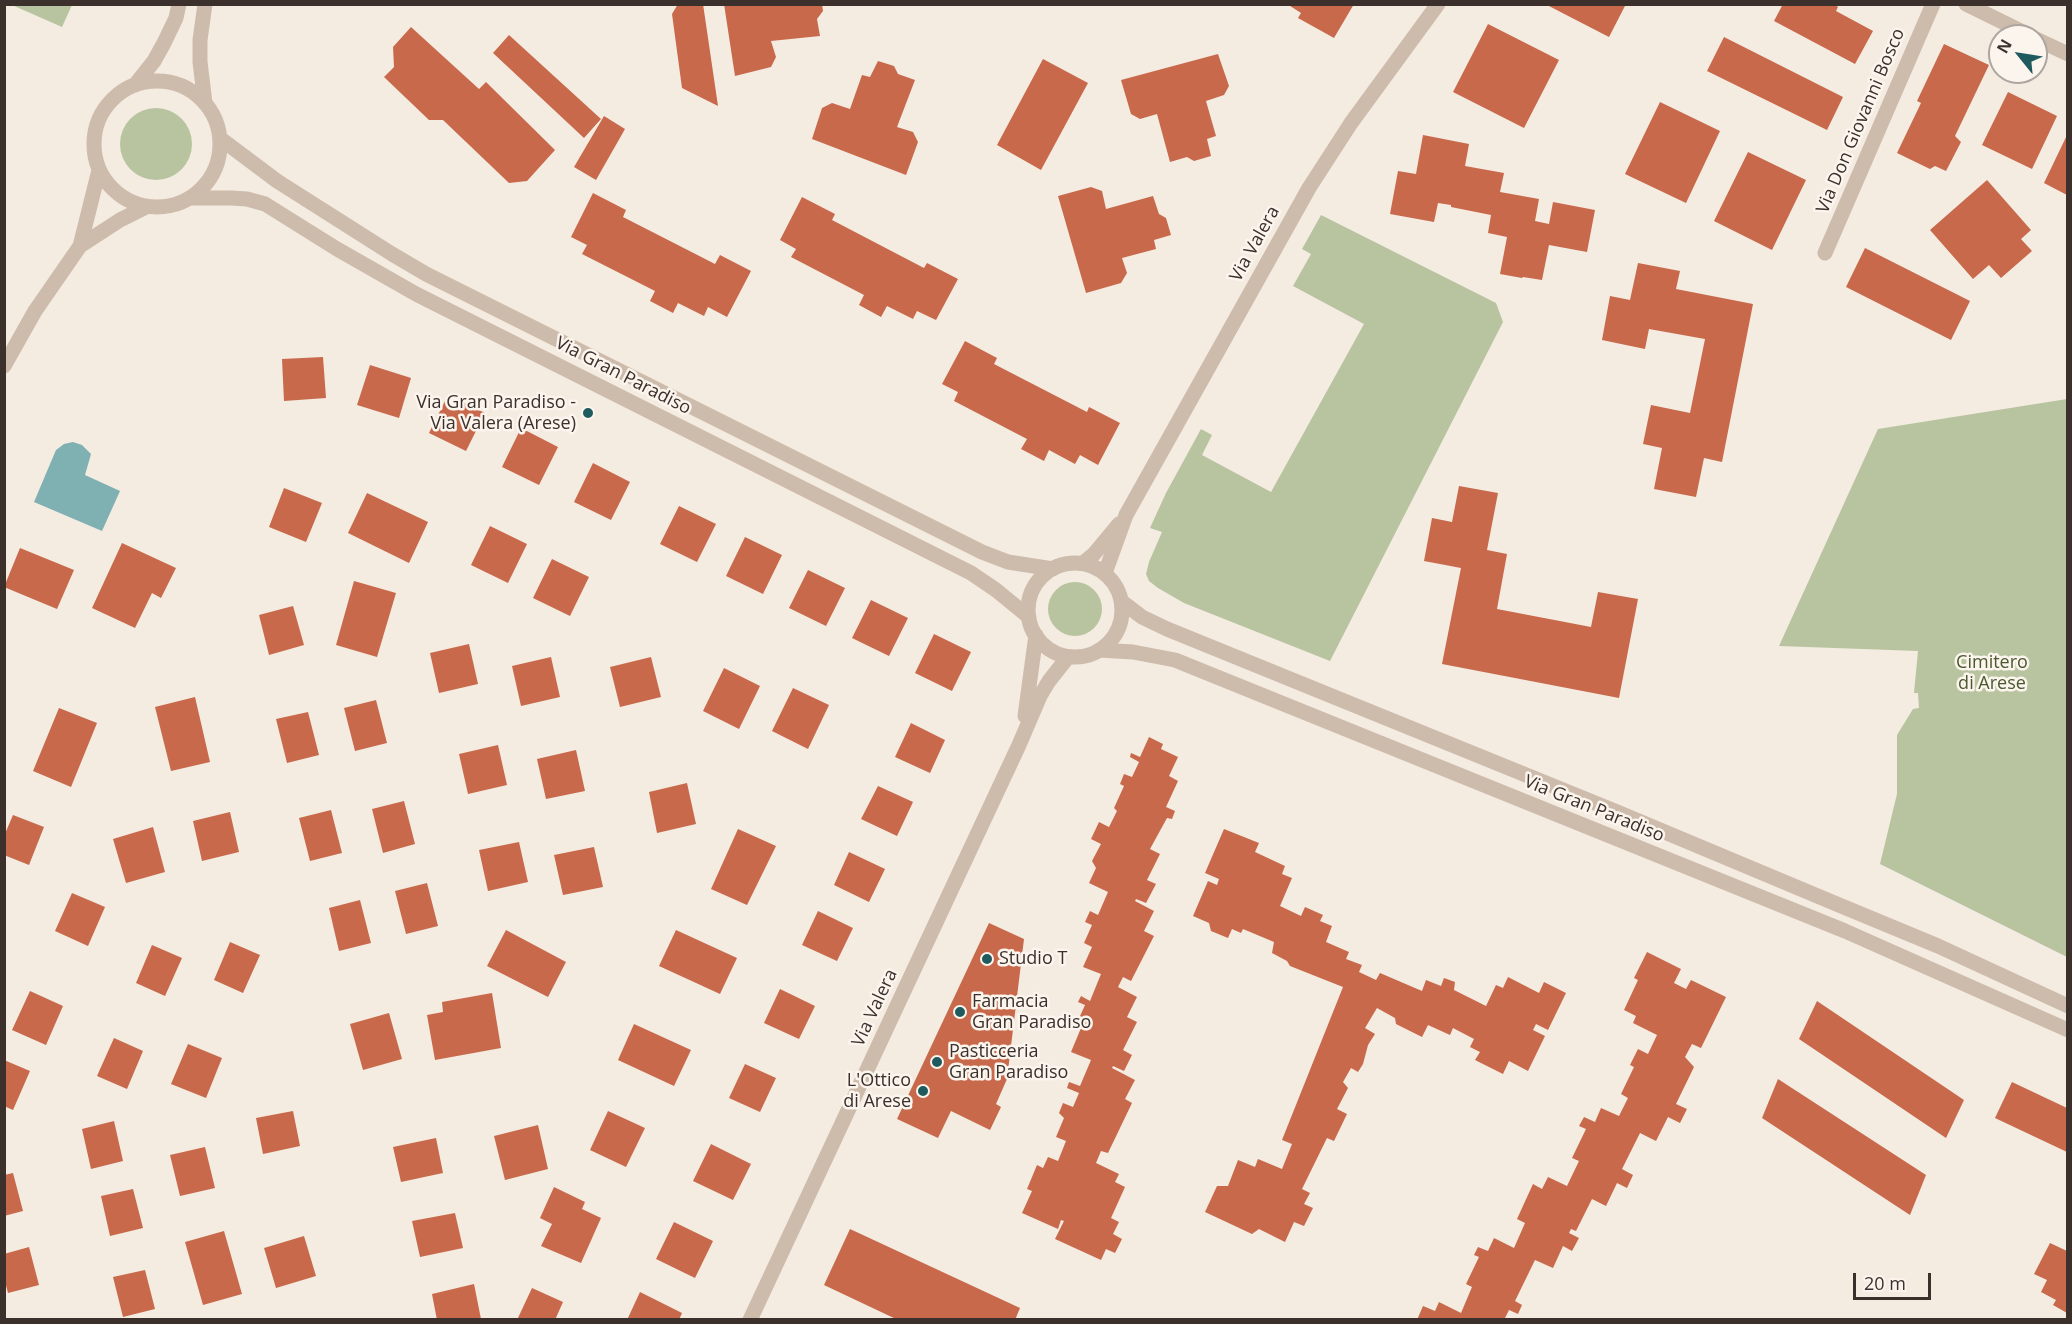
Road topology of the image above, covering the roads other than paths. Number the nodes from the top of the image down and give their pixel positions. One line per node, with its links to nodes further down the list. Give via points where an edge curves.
1 (179, 4): 9 (street, via 154,61)
2 (205, 4): 10 (street, via 200,62)
3 (1438, 4): 18 (street, Via Valera, via 1314,180)
4 (1932, 4): 16 (street, Via Don Giovanni Bosco)
5 (1966, 4): 6 (street)
6 (2007, 24)
7 (2048, 45): 8 (street)
8 (2067, 54)
9 (135, 85): 10 (street, via 173,83 191,90); 12 (street, via 120,93 99,120 94,136)
10 (205, 103): 11 (street, via 216,120)
11 (220, 139): 13 (street, via 220,156 214,172); 20 (street, Via Gran Paradiso, via 277,181 426,274 981,552 1008,562)
12 (99, 170): 14 (street, via 110,187 126,200); 15 (street)
13 (192, 198): 14 (street, via 162,208); 23 (street, Via Gran Paradiso, via 231,198 265,204 416,294 970,573)
14 (146, 207): 15 (street)
15 (80, 246): 17 (street, via 35,311)
16 (1825, 253)
17 (4, 366)
18 (1126, 514): 19 (street, Via Valera); 21 (street, Via Valera)
19 (1083, 563): 20 (street); 21 (street)
20 (1053, 569): 23 (street, via 1031,594)
21 (1105, 573): 22 (street)
22 (1121, 601): 25 (street, via 1118,629); 28 (street, Via Gran Paradiso, via 1167,629 1839,904)
23 (1029, 617): 24 (street)
24 (1036, 635): 26 (street, via 1056,653); 27 (street, Via Valera)
25 (1099, 650): 26 (street); 29 (street, Via Gran Paradiso, via 1175,660 1854,935)
26 (1068, 657): 27 (street, Via Valera, via 1040,696)
27 (1019, 745): 30 (street, Via Valera)
28 (2067, 1006)
29 (2067, 1030)
30 (750, 1320)

